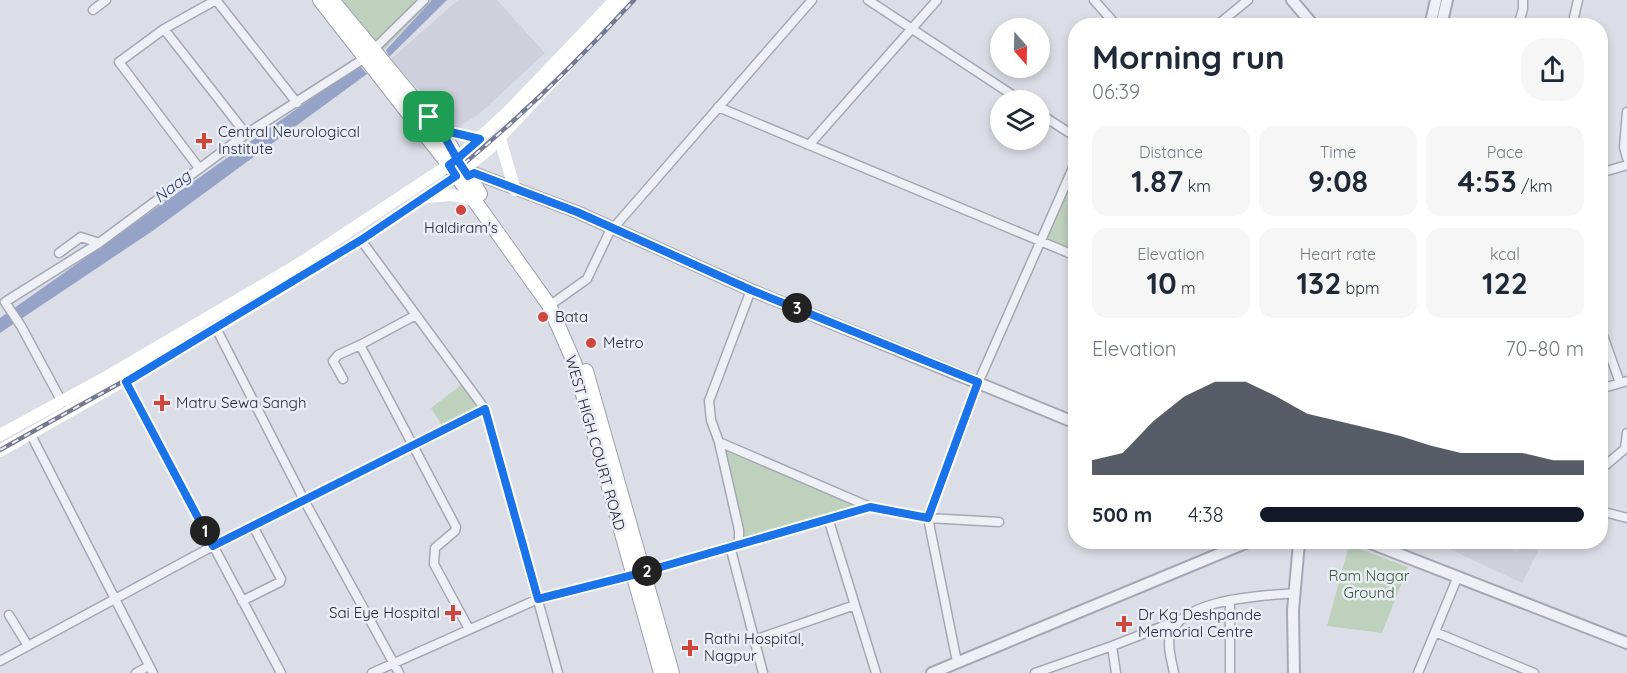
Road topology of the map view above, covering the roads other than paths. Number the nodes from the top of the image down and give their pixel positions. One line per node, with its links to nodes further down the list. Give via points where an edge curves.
1 (106, 0): 17 (street)
2 (320, 0): 27 (main road, WEST HIGH COURT ROAD)
3 (332, 0): 27 (main road, WEST HIGH COURT ROAD)
4 (424, 0): 27 (street)
5 (615, 0): 37 (main road)
6 (628, 0): 36 (main road)
7 (812, 0): 30 (street)
8 (868, 0): 25 (street)
9 (937, 0): 25 (street)
10 (1094, 0): 18 (street)
11 (1248, 0): 19 (street)
12 (1292, 0): 20 (street)
13 (1436, 0): 21 (street)
14 (1447, 0): 22 (street)
15 (1523, 0): 23 (street)
16 (1578, 0): 24 (street)
17 (93, 10)
18 (1110, 18)
19 (1226, 18)
20 (1307, 18)
21 (1432, 18)
22 (1443, 18)
23 (1520, 18)
24 (1574, 18)
25 (910, 28): 28 (street); 38 (street)
26 (164, 29): 29 (street, via 216,0); 35 (street); 41 (street, via 118,62)
27 (368, 54): 29 (street); 32 (main road, WEST HIGH COURT ROAD); 42 (main road, WEST HIGH COURT ROAD)
28 (1005, 90)
29 (297, 103): 35 (street)
30 (718, 107): 38 (street); 48 (street)
31 (1627, 112): 39 (street)
32 (429, 117): 37 (main road, via 446,131); 42 (main road, WEST HIGH COURT ROAD, via 443,134)
33 (1050, 120): 34 (street)
34 (1068, 132)
35 (246, 134): 41 (street)
36 (500, 138): 42 (main road); 45 (main road)
37 (480, 139): 42 (main road)
38 (809, 146): 50 (street)
39 (1627, 158)
40 (1627, 165): 43 (street)
41 (200, 168): 51 (street)
42 (459, 171): 45 (street); 46 (main road); 47 (main road, WEST HIGH COURT ROAD); 55 (main road, WEST HIGH COURT ROAD); 66 (main road)
43 (1608, 171)
44 (1068, 179): 50 (street)
45 (515, 189): 48 (street)
46 (421, 198): 47 (main road, via 452,195); 49 (main road)
47 (474, 200): 91 (main road, WEST HIGH COURT ROAD, via 549,305 574,362)
48 (612, 229): 54 (street); 55 (street, via 587,279)
49 (361, 240): 57 (street); 58 (main road)
50 (1040, 242): 53 (street); 63 (street)
51 (99, 243): 52 (street, via 81,237); 56 (street)
52 (59, 253)
53 (1068, 253)
54 (751, 290): 63 (street); 72 (street, via 709,401)
55 (556, 301): 91 (main road, WEST HIGH COURT ROAD, via 582,357)
56 (4, 305): 66 (street, via 21,327)
57 (416, 315): 59 (street); 67 (street)
58 (216, 328): 62 (main road); 77 (street)
59 (360, 345): 61 (street, via 333,361); 73 (street)
60 (1608, 346): 64 (street)
61 (343, 379)
62 (126, 382): 69 (main road); 86 (street)
63 (978, 382): 68 (street); 80 (street)
64 (1623, 382): 65 (street)
65 (1608, 387)
66 (62, 402): 71 (main road)
67 (485, 409): 73 (street); 94 (street)
68 (1068, 420)
69 (30, 433): 75 (main road); 95 (street)
70 (1627, 433): 74 (street)
71 (0, 435)
72 (719, 442): 78 (street); 85 (street)
73 (412, 446): 77 (street); 101 (street, via 456,526 435,548 434,564)
74 (1626, 448): 76 (street)
75 (0, 451)
76 (1608, 463)
77 (304, 500): 84 (street); 109 (street)
78 (870, 507): 80 (street); 82 (street)
79 (1608, 514): 81 (street)
80 (928, 518): 83 (street); 108 (street)
81 (1627, 518)
82 (828, 519): 85 (street); 98 (street)
83 (999, 522)
84 (253, 526): 86 (street); 97 (street, via 281,579)
85 (739, 544): 87 (street)
86 (213, 546): 95 (street); 97 (street)
87 (730, 546): 91 (street); 103 (street)
88 (1231, 549): 108 (street)
89 (1298, 549): 93 (street)
90 (1387, 549): 92 (street)
91 (639, 574): 94 (street); 118 (main road, WEST HIGH COURT ROAD); 119 (main road, WEST HIGH COURT ROAD)
92 (1458, 576): 102 (street); 104 (street)
93 (1295, 593): 96 (street); 127 (street)
94 (538, 599): 101 (street); 117 (street)
95 (114, 600): 105 (street); 110 (street)
96 (1230, 600): 100 (street); 126 (street)
97 (242, 601): 114 (street)
98 (855, 605): 103 (street); 121 (street)
99 (9, 615): 105 (street)
100 (1179, 620): 106 (street); 125 (street, via 1169,639)
101 (469, 629): 109 (street)
102 (1435, 632): 128 (street); 129 (street)
103 (754, 640): 120 (street)
104 (1627, 643)
105 (28, 646): 107 (street)
106 (1112, 646): 111 (street); 124 (street)
107 (0, 661)
108 (957, 662): 112 (street)
109 (393, 663): 115 (street); 116 (street)
110 (151, 669): 113 (street)
111 (1059, 669): 123 (street)
112 (946, 670): 122 (street)
113 (136, 673)
114 (281, 673)
115 (372, 673)
116 (399, 673)
117 (558, 673)
118 (661, 673)
119 (672, 673)
120 (763, 673)
121 (876, 673)
122 (932, 673)
123 (1035, 673)
124 (1116, 673)
125 (1174, 673)
126 (1230, 673)
127 (1294, 673)
128 (1418, 673)
129 (1534, 673)

